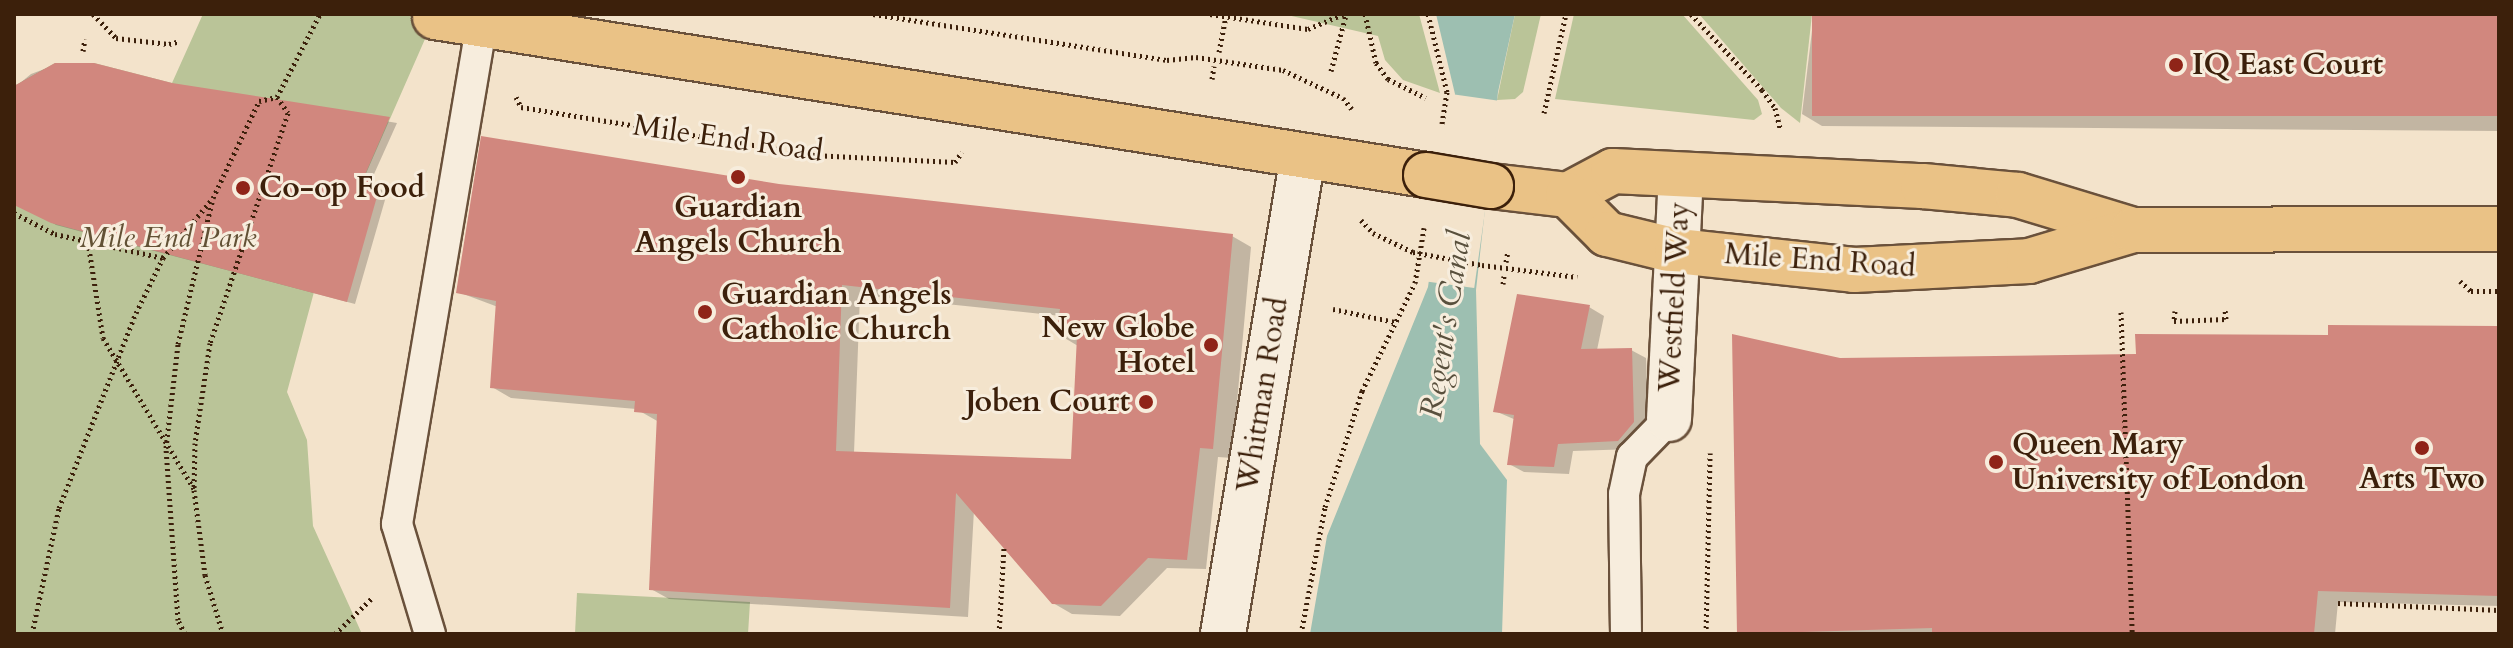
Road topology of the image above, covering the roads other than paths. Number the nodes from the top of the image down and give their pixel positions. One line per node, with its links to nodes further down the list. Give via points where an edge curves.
1 (435, 17): 2 (highway)
2 (481, 28): 3 (highway); 10 (lane, via 397,524)
3 (1303, 156): 5 (highway, bridge, via 1423,161 1491,186); 11 (street, Whitman Road)
4 (1681, 175): 5 (highway, Mile End Road, via 1613,171); 7 (highway, Mile End Road, via 2018,195); 8 (street, Westfield Way)
5 (1568, 195): 8 (highway, Mile End Road, via 1607,234)
6 (2499, 229): 7 (highway, Mile End Road)
7 (2133, 230): 8 (highway, Mile End Road, via 2029,261 1894,271)
8 (1677, 251): 9 (street, Westfield Way)
9 (1669, 419): 12 (lane, via 1632,457 1624,494)
10 (430, 634)
11 (1223, 634)
12 (1626, 634)

